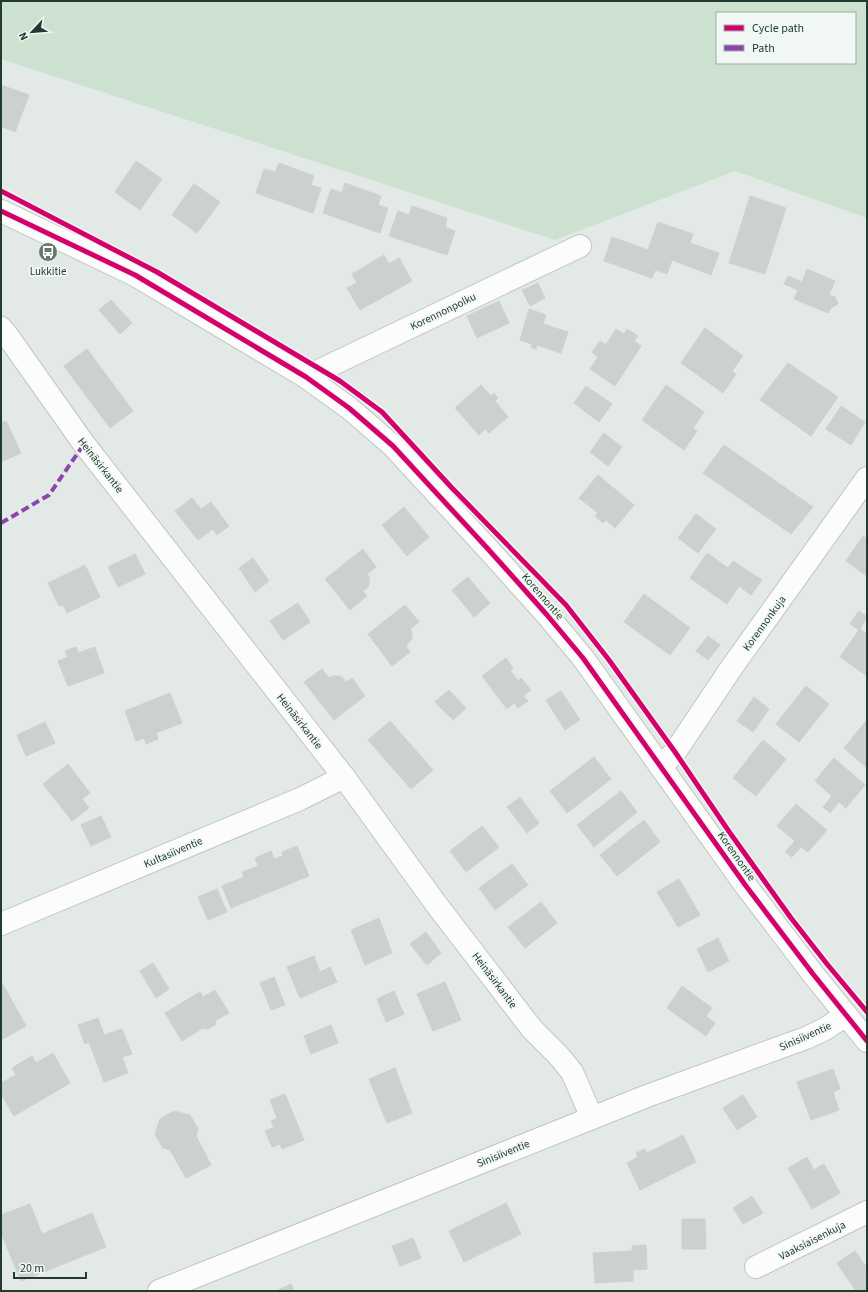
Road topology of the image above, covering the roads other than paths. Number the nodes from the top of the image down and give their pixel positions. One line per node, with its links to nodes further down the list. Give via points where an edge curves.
1 (1, 211): 4 (street, Korennontie, via 135,276)
2 (580, 246): 4 (street, Korennonpolku)
3 (1, 328): 7 (street, Heinäsirkantie, via 84,444)
4 (306, 377): 6 (street, Korennontie, via 349,408 393,446 488,549 583,658)
5 (867, 478): 6 (street, Korennonkuja, via 732,667 675,752)
6 (661, 767): 9 (street, Korennontie, via 746,886)
7 (344, 777): 8 (street, Kultasiiventie, via 300,799); 11 (street, Heinäsirkantie, via 436,904 532,1029 572,1072)
8 (1, 924)
9 (846, 1015): 10 (street, Korennontie); 11 (street, Sinisiiventie, via 806,1038)
10 (867, 1041)
11 (592, 1118): 14 (street, Sinisiiventie)
12 (867, 1212): 13 (street, Vaaksiaisenkuja)
13 (756, 1267)
14 (159, 1291)

